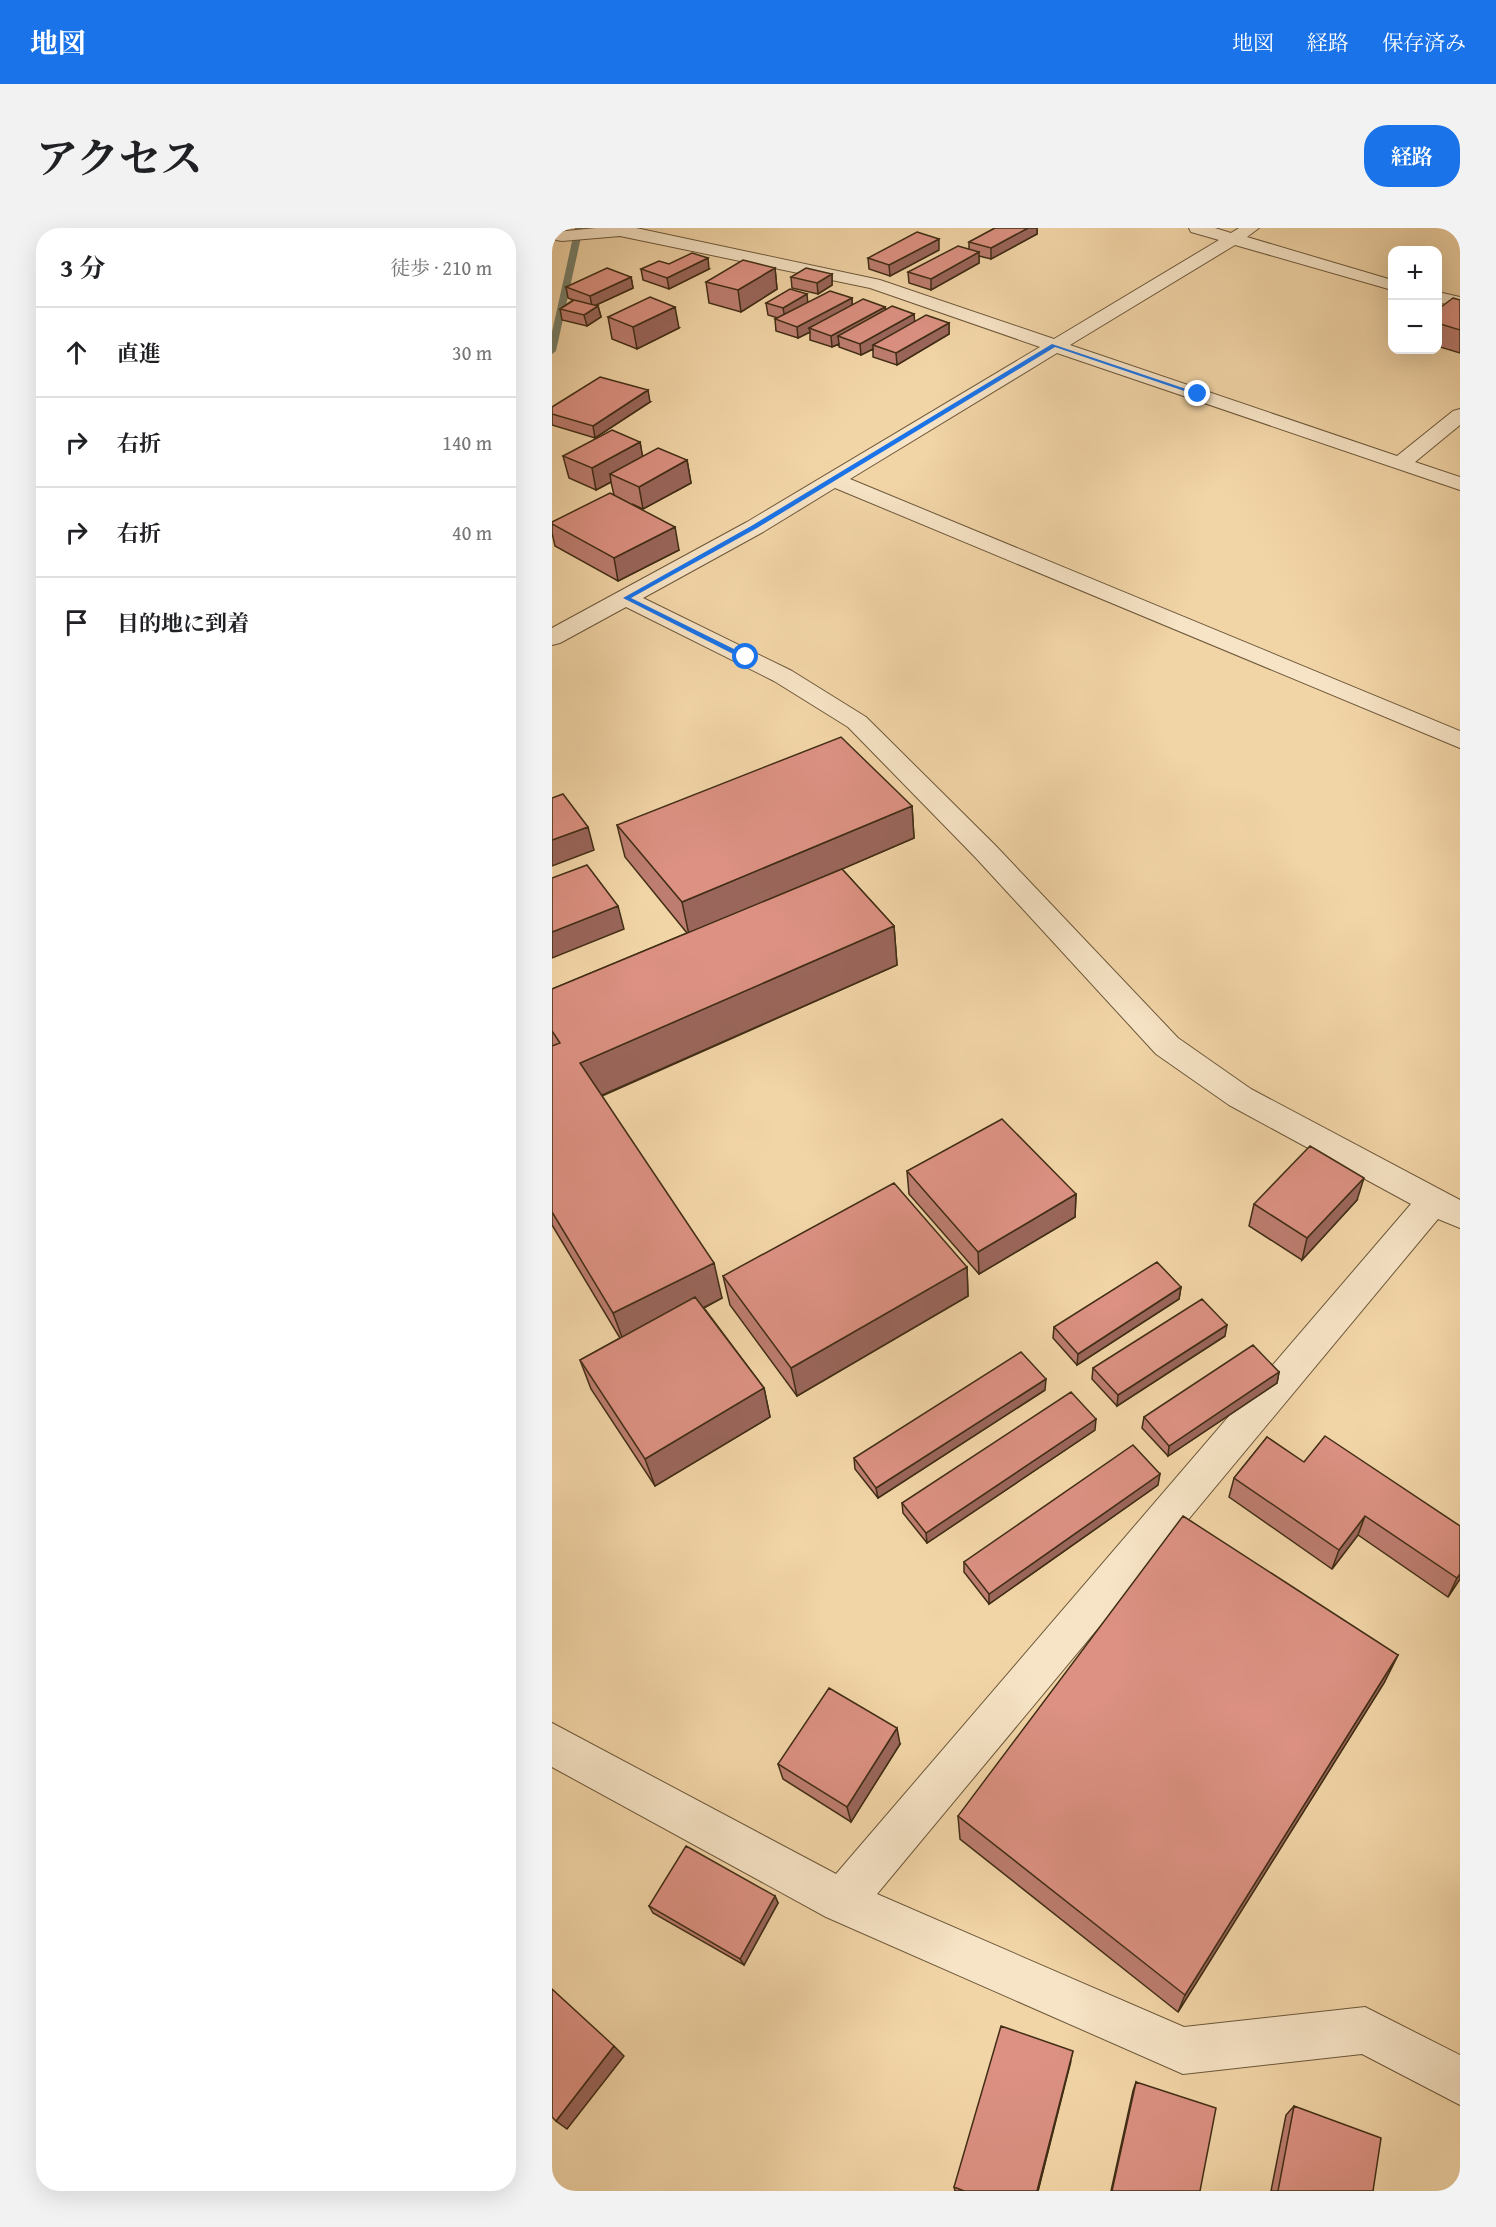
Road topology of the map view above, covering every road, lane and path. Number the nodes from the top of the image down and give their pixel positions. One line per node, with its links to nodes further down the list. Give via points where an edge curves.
1 (1197, 228): 5 (street)
2 (1251, 228): 5 (street)
3 (624, 230): 4 (street); 10 (street, via 874,284)
4 (563, 232): 6 (street)
5 (1233, 238): 7 (street); 10 (street)
6 (555, 254)
7 (1388, 284)
8 (1442, 298): 9 (street)
9 (1460, 303)
10 (1054, 345): 12 (street); 13 (street)
11 (1460, 415): 12 (street)
12 (1400, 464): 14 (street)
13 (832, 479): 15 (street, via 755,527); 17 (street)
14 (1460, 484)
15 (626, 598): 16 (street); 18 (street, via 783,676 857,722 985,851 1167,1046 1240,1096)
16 (552, 638)
17 (1460, 740)
18 (1447, 1208): 20 (street)
19 (552, 1744): 20 (street)
20 (842, 1901): 21 (street, via 1183,2051 1365,2030)
21 (1460, 2080)

